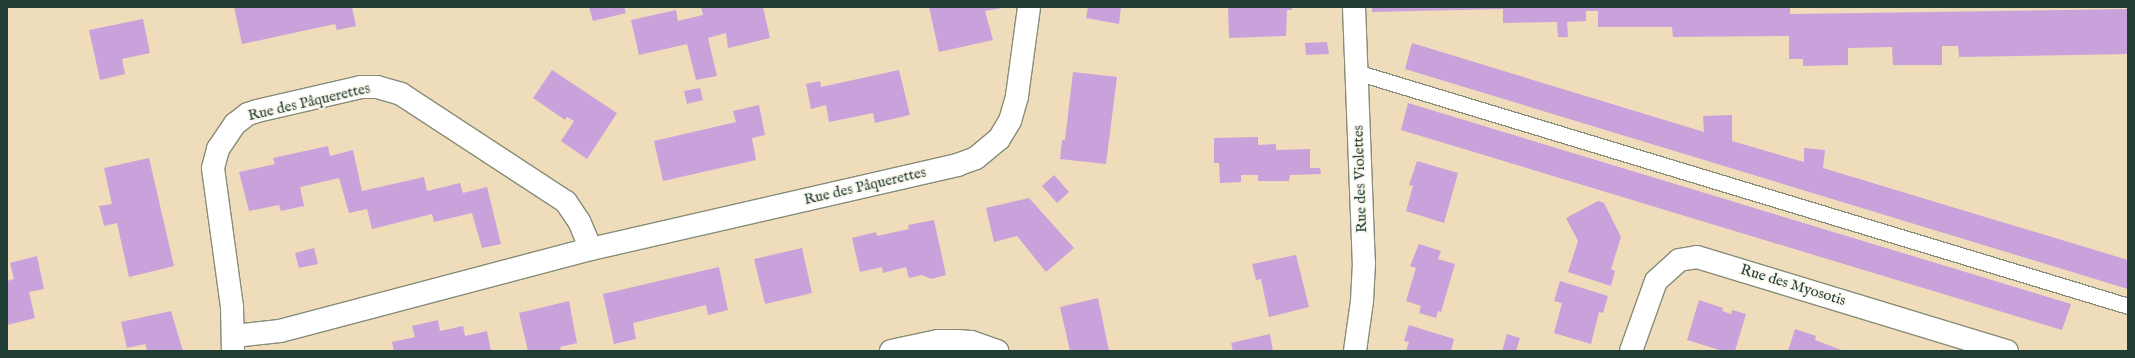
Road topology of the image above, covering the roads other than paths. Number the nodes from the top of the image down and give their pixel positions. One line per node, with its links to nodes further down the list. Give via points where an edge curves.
1 (1029, 7): 4 (street, Rue des Pâquerettes, via 1017,96 1010,121 999,139 976,158 957,165)
2 (1354, 7): 3 (street, Rue des Violettes)
3 (1356, 72): 5 (lane); 9 (street, Rue des Violettes, via 1364,269 1360,320)
4 (591, 249): 6 (street, Rue des Pâquerettes); 6 (street, Rue des Pâquerettes, via 579,221 566,202 401,94 376,87 361,88 257,111 235,124 218,149 213,168)
5 (2128, 306)
6 (233, 343)
7 (891, 351): 8 (street, via 938,341 957,341 971,342)
8 (997, 351)
9 (1354, 351)
10 (1631, 351): 11 (street, Rue des Myosotis, via 1656,281 1679,260 1697,257)
11 (2007, 351)

